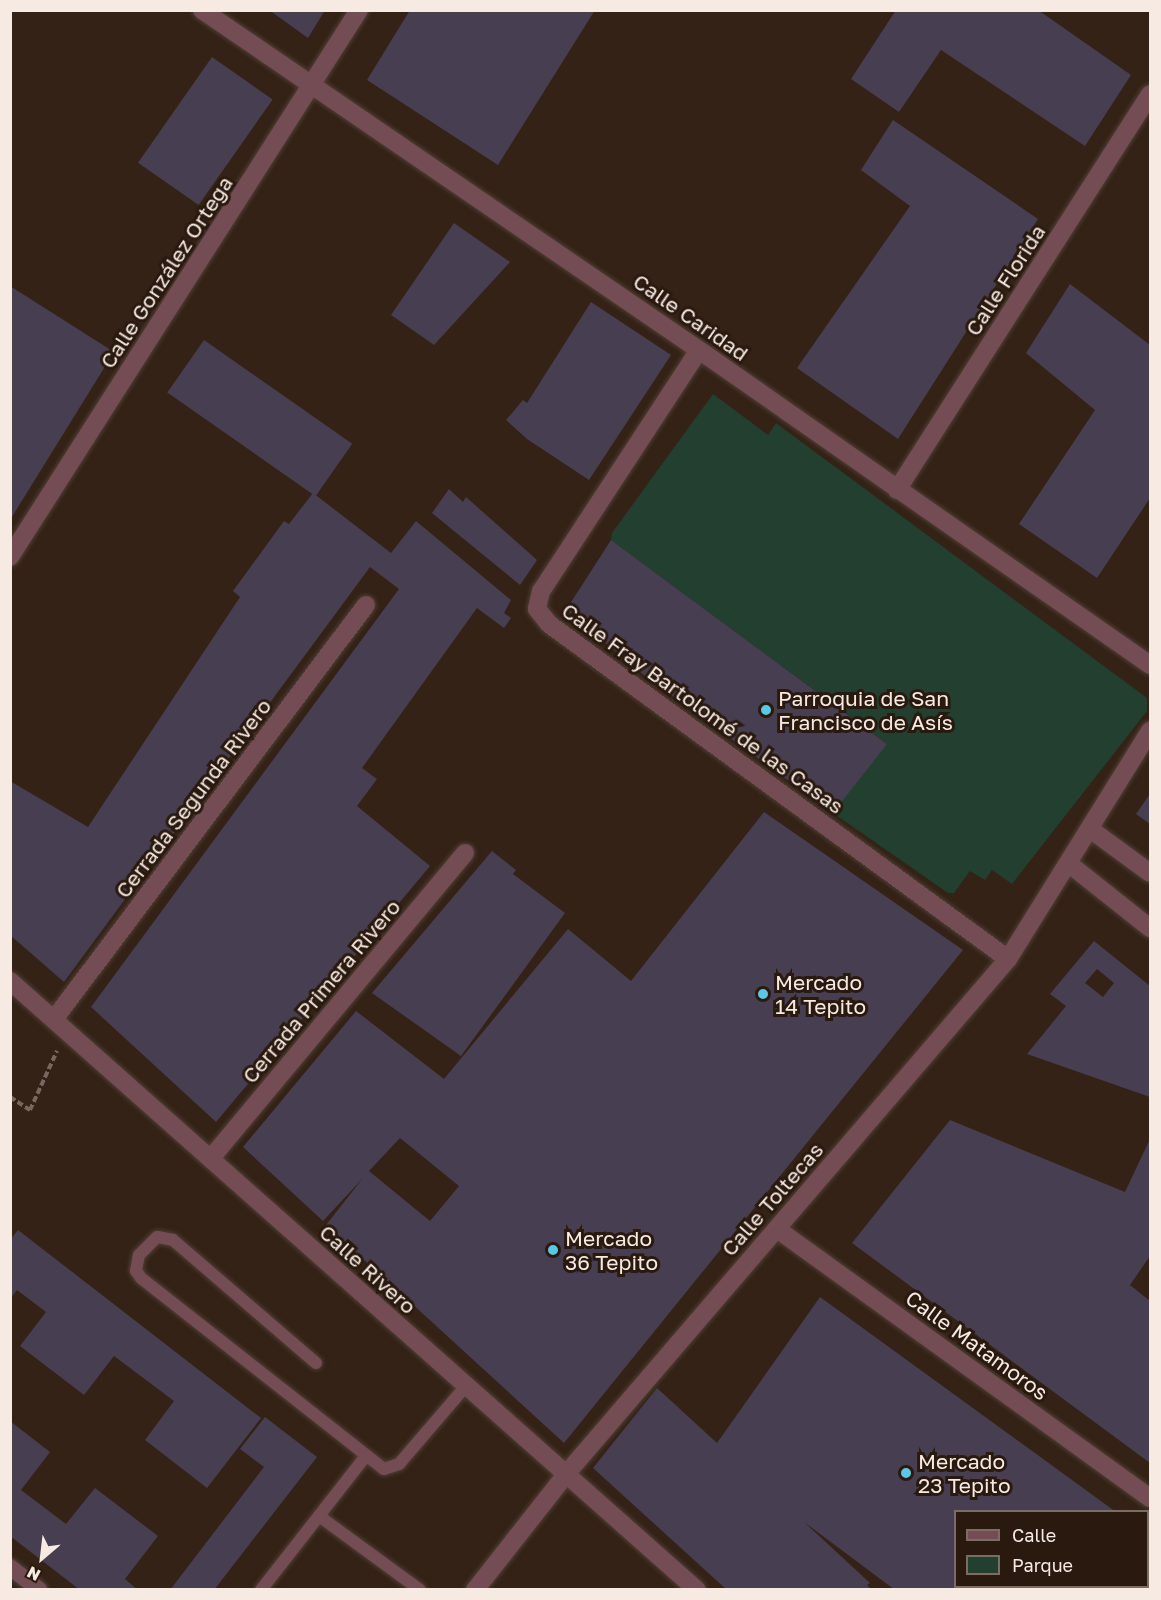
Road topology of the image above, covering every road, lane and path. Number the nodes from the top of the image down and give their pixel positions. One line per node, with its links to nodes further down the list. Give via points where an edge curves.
1 (202, 10): 3 (street, Calle Caridad)
2 (359, 10): 3 (street, Calle González Ortega)
3 (312, 85): 5 (street, Calle Caridad); 7 (street, Calle González Ortega)
4 (1150, 94): 6 (street, Calle Florida)
5 (699, 350): 6 (street, Calle Caridad); 16 (street, Calle Fray Bartolomé de las Casas, via 541,591 537,609 549,624)
6 (897, 490): 9 (street, Calle Caridad)
7 (10, 557)
8 (366, 604): 18 (street, Cerrada Segunda Rivero)
9 (1150, 665)
10 (1150, 731): 11 (street)
11 (1090, 829): 13 (street, Calle Toltecas); 14 (street)
12 (465, 853): 21 (street, Cerrada Primera Rivero)
13 (1068, 863): 15 (street); 16 (street, Calle Toltecas)
14 (1150, 873)
15 (1150, 928)
16 (1008, 959): 22 (street, Calle Toltecas)
17 (10, 981): 18 (street, Calle Rivero)
18 (55, 1018): 21 (street, Calle Rivero)
19 (43, 1080): 20 (path, via 30,1110)
20 (10, 1097)
21 (211, 1158): 24 (street, Calle Rivero)
22 (777, 1229): 26 (street, Calle Toltecas); 27 (street, Calle Matamoros)
23 (316, 1363): 25 (lane, via 173,1240 158,1237 139,1255 136,1271 141,1278)
24 (465, 1387): 25 (lane, via 392,1469 384,1469); 26 (street, Calle Rivero)
25 (365, 1457): 28 (lane)
26 (567, 1473): 33 (street, Calle Toltecas); 34 (street, Calle Rivero)
27 (1150, 1498)
28 (319, 1516): 31 (lane); 32 (lane)
29 (10, 1568): 30 (street)
30 (39, 1590)
31 (261, 1590)
32 (420, 1590)
33 (475, 1590)
34 (698, 1590)

